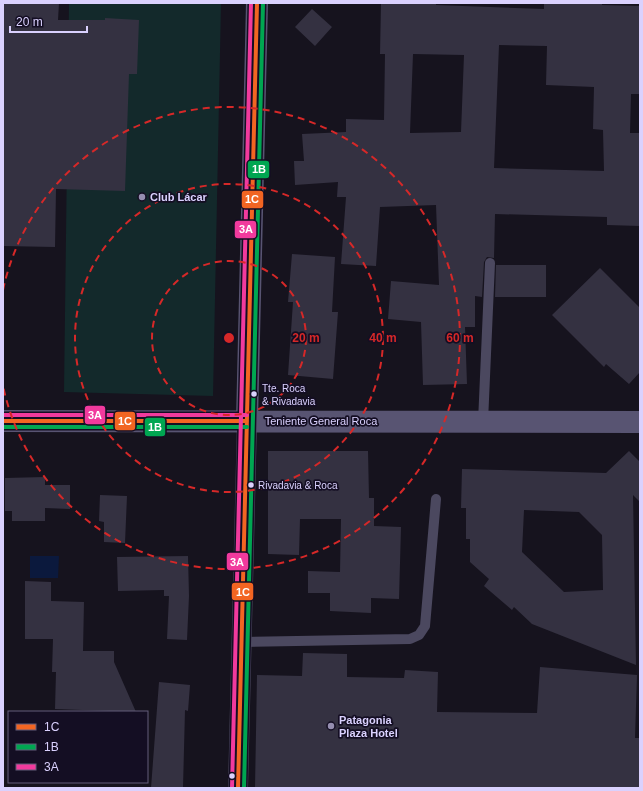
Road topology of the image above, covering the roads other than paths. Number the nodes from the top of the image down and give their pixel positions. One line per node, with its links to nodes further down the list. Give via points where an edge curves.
1 (257, 3): 4 (main road)
2 (490, 264): 5 (lane)
3 (3, 421): 4 (main road, Teniente General Roca)
4 (247, 421): 5 (main road, Teniente General Roca); 8 (street)
5 (483, 422): 6 (main road, Teniente General Roca)
6 (640, 422)
7 (436, 499): 8 (lane, via 425,626 419,635 410,638)
8 (242, 642): 9 (street)
9 (238, 788)

